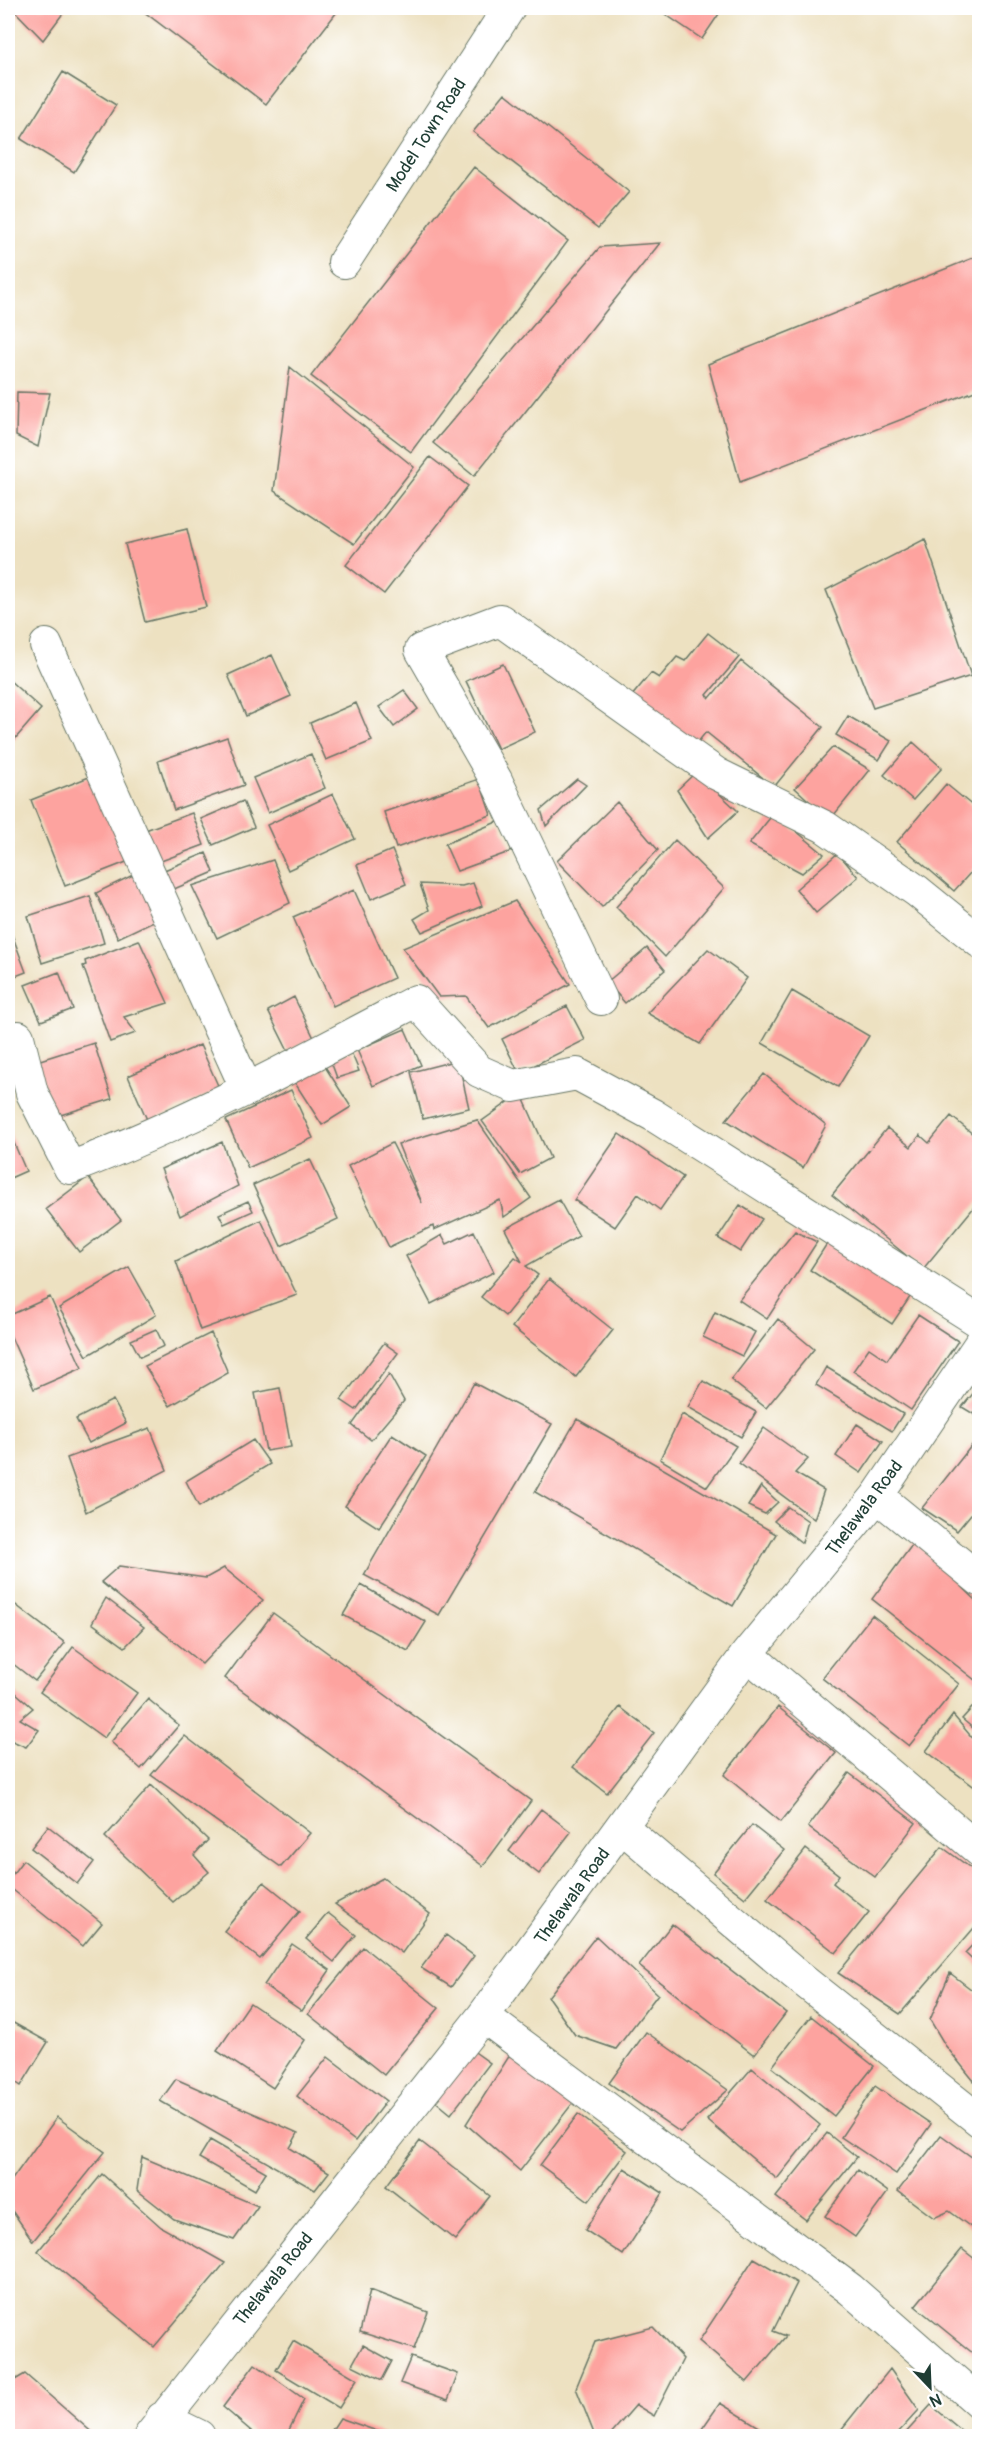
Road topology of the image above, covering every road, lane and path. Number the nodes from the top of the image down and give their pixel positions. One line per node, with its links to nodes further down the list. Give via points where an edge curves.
1 (509, 8): 2 (street, Model Town Road)
2 (344, 262)
3 (46, 645): 7 (street)
4 (980, 942): 5 (street, via 917,891 825,827 717,774 500,620 421,651 496,780)
5 (601, 999)
6 (8, 1041): 7 (street, via 18,1037 32,1093 70,1168 135,1143)
7 (247, 1090): 8 (street, via 416,1001 479,1071 513,1086 577,1074 653,1115)
8 (980, 1322)
9 (980, 1344): 10 (street, Thelawala Road)
10 (877, 1496): 11 (street); 12 (street, Thelawala Road)
11 (980, 1580)
12 (747, 1654): 13 (street, Thelawala Road); 14 (street)
13 (622, 1827): 15 (street, Thelawala Road); 16 (street, via 795,1974)
14 (980, 1851)
15 (483, 2016): 17 (street, via 850,2289); 18 (street, Thelawala Road)
16 (980, 2121)
17 (980, 2403)
18 (156, 2427): 19 (street)
19 (199, 2436)

